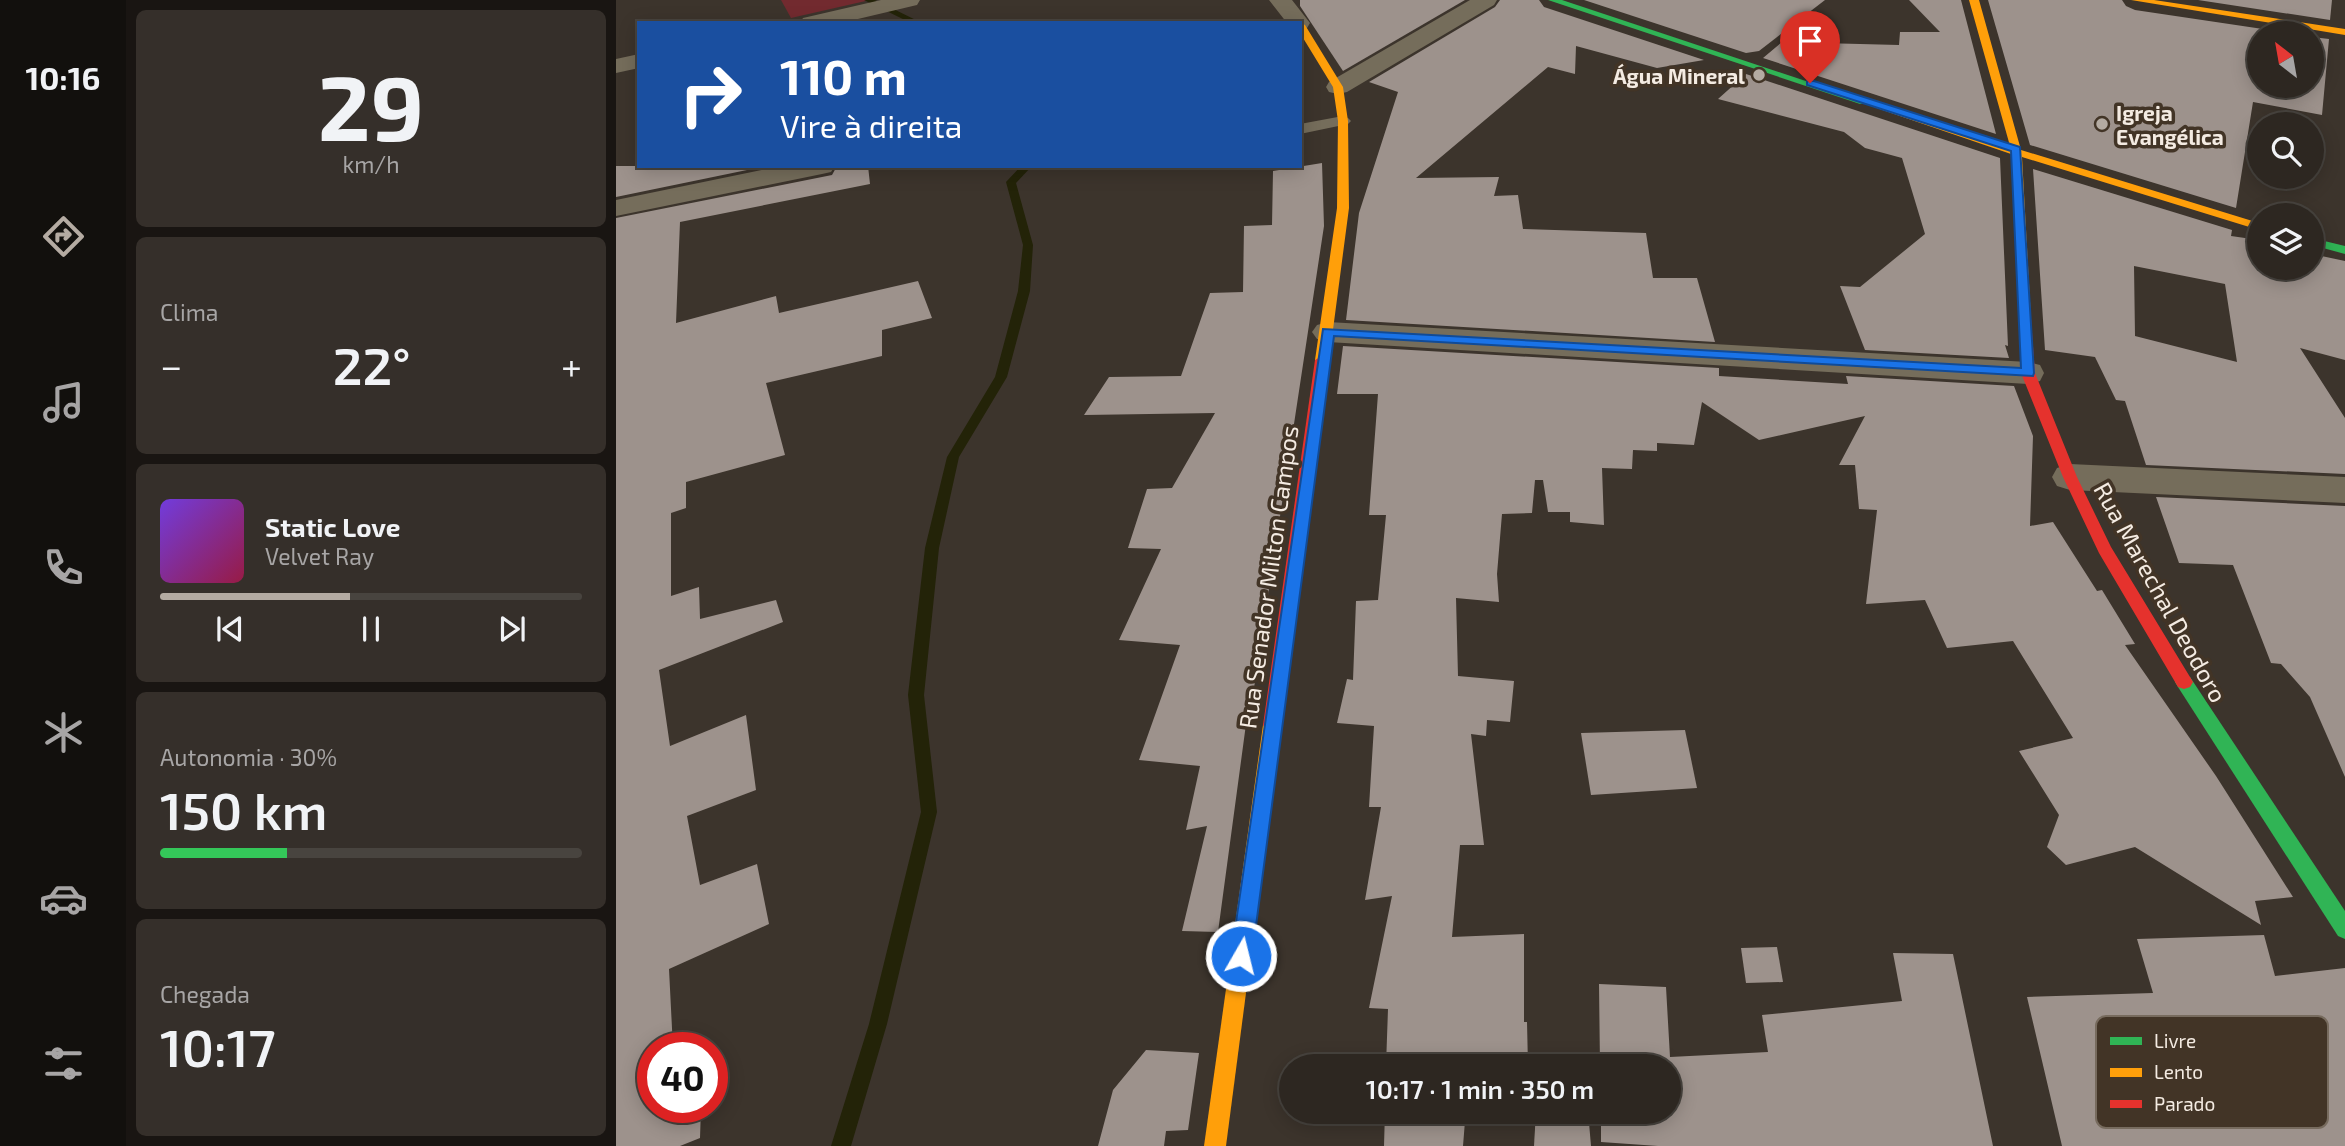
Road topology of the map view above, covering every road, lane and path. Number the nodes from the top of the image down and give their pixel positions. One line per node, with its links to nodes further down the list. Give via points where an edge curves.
1 (908, 0): 9 (street)
2 (1279, 0): 10 (street, Rua Senador Milton Campos)
3 (1486, 0): 15 (street)
4 (1553, 0): 18 (street)
5 (1974, 0): 18 (street, Rua Marechal Deodoro)
6 (2136, 0): 7 (street)
7 (2184, 4): 8 (street)
8 (2230, 6): 11 (street)
9 (820, 21)
10 (1296, 21)
11 (2341, 25)
12 (1302, 29): 15 (street, Rua Senador Milton Campos)
13 (637, 61): 14 (street)
14 (616, 66)
15 (1338, 87): 16 (street, Rua Senador Milton Campos)
16 (1343, 121): 17 (lane); 24 (street, Rua Senador Milton Campos, via 1343,208)
17 (1302, 129)
18 (2016, 150): 21 (street); 25 (street, Rua Marechal Deodoro)
19 (812, 168): 20 (street)
20 (616, 208)
21 (2247, 223)
22 (2324, 245): 23 (street)
23 (2345, 250)
24 (1328, 332): 25 (street); 29 (street, Rua Senador Milton Campos)
25 (2028, 373): 26 (street, Rua Marechal Deodoro)
26 (2070, 477): 27 (street); 28 (street, Rua Marechal Deodoro, via 2104,549 2204,716)
27 (2345, 490)
28 (2345, 929)
29 (1215, 1146)

